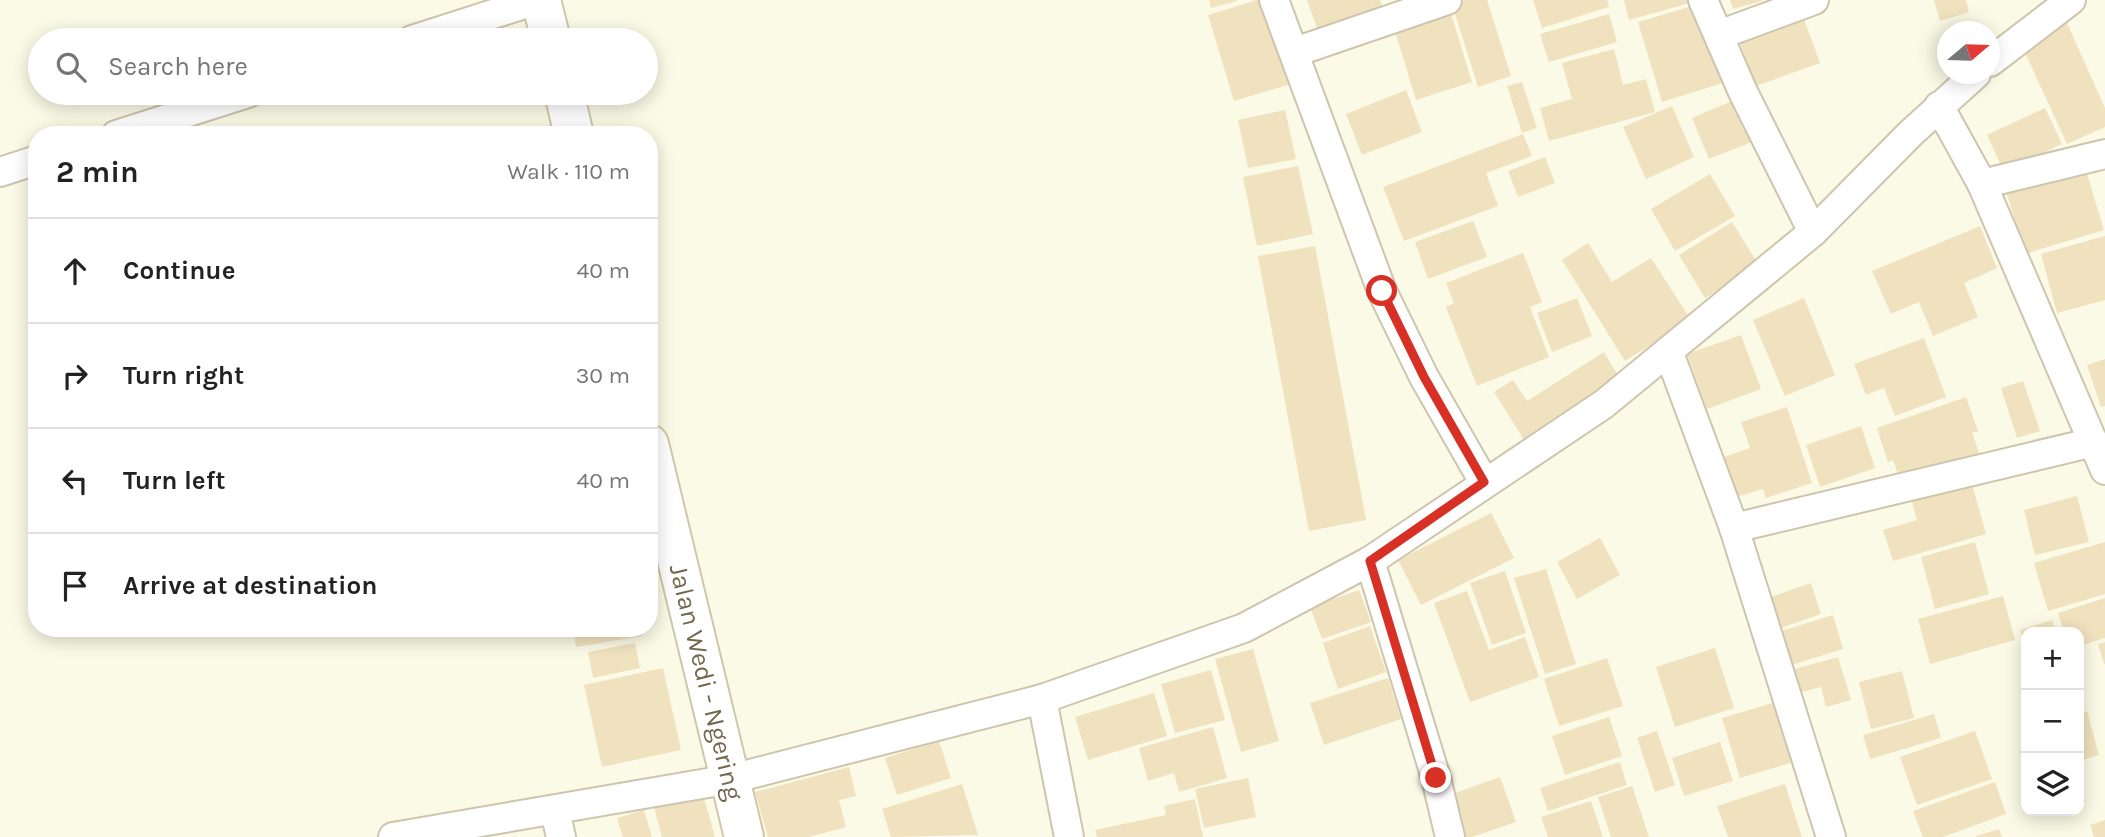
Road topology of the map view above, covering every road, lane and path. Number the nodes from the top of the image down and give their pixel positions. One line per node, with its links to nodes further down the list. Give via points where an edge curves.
1 (539, 0): 7 (street); 8 (main road)
2 (1274, 0): 10 (street)
3 (1447, 0): 10 (street)
4 (1703, 0): 9 (street)
5 (1814, 0): 9 (street)
6 (2071, 0): 11 (street)
7 (450, 28)
8 (547, 28)
9 (1719, 35): 22 (street)
10 (1295, 52): 27 (street, via 1382,291)
11 (2000, 54)
12 (1964, 84): 15 (street)
13 (211, 105): 16 (street)
14 (567, 105): 17 (main road)
15 (1939, 106): 21 (street); 22 (street)
16 (145, 126)
17 (572, 126)
18 (2105, 154): 21 (street)
19 (28, 163): 20 (street)
20 (0, 172)
21 (1982, 184): 24 (street)
22 (1813, 232): 23 (street)
23 (1669, 353): 27 (street, via 1604,404); 28 (street)
24 (2095, 431): 25 (street); 28 (street)
25 (2105, 470)
26 (658, 481): 31 (main road, Jalan Wedi - Ngering)
27 (1484, 482): 29 (street)
28 (1734, 528): 37 (street)
29 (1370, 561): 30 (street, via 1244,628); 36 (street)
30 (1042, 699): 31 (street); 35 (street)
31 (731, 779): 32 (street); 34 (main road, Jalan Wedi - Ngering)
32 (558, 824): 33 (street)
33 (393, 837)
34 (744, 837)
35 (1069, 837)
36 (1450, 837)
37 (1831, 837)

